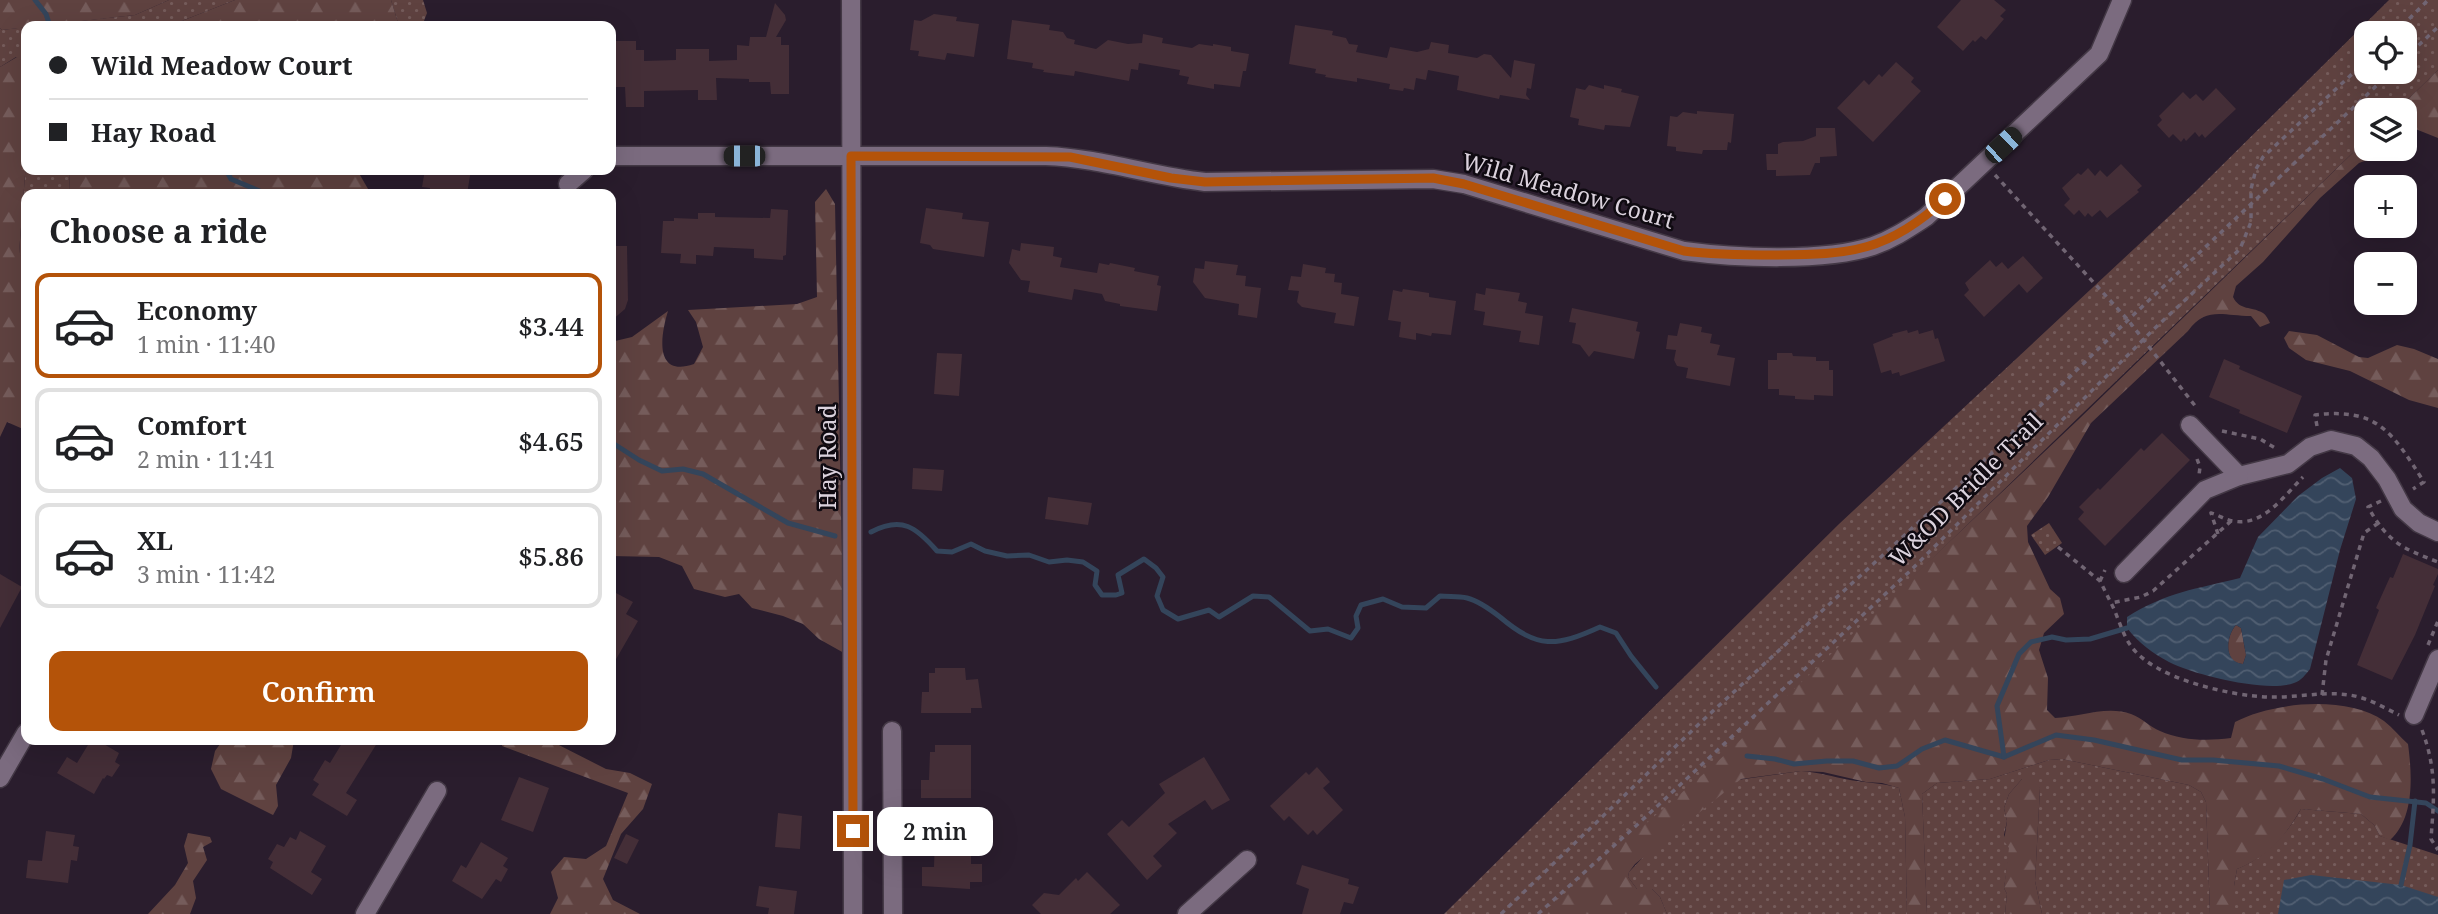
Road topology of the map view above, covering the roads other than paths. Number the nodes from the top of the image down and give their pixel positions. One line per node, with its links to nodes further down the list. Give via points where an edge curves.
1 (851, 0): 4 (street, Hay Road)
2 (2122, 0): 4 (street, Wild Meadow Court, via 2099,54 1926,217 1900,234 1846,253 1684,251 1433,178 1205,182 1070,157)
3 (616, 156): 4 (street, Wild Meadow Court)
4 (851, 156): 19 (street, Hay Road)
5 (578, 175): 6 (street)
6 (568, 184)
7 (2190, 425): 8 (street)
8 (2239, 476): 9 (street, via 2288,464 2310,446 2331,440 2356,446 2371,458 2403,509); 10 (street, via 2205,490)
9 (2438, 532)
10 (2124, 573)
11 (2438, 659): 12 (street)
12 (2412, 719)
13 (892, 731): 20 (street)
14 (21, 742): 15 (street)
15 (0, 778)
16 (438, 791): 18 (street)
17 (1247, 860): 21 (street)
18 (365, 914)
19 (853, 914)
20 (894, 914)
21 (1187, 914)

